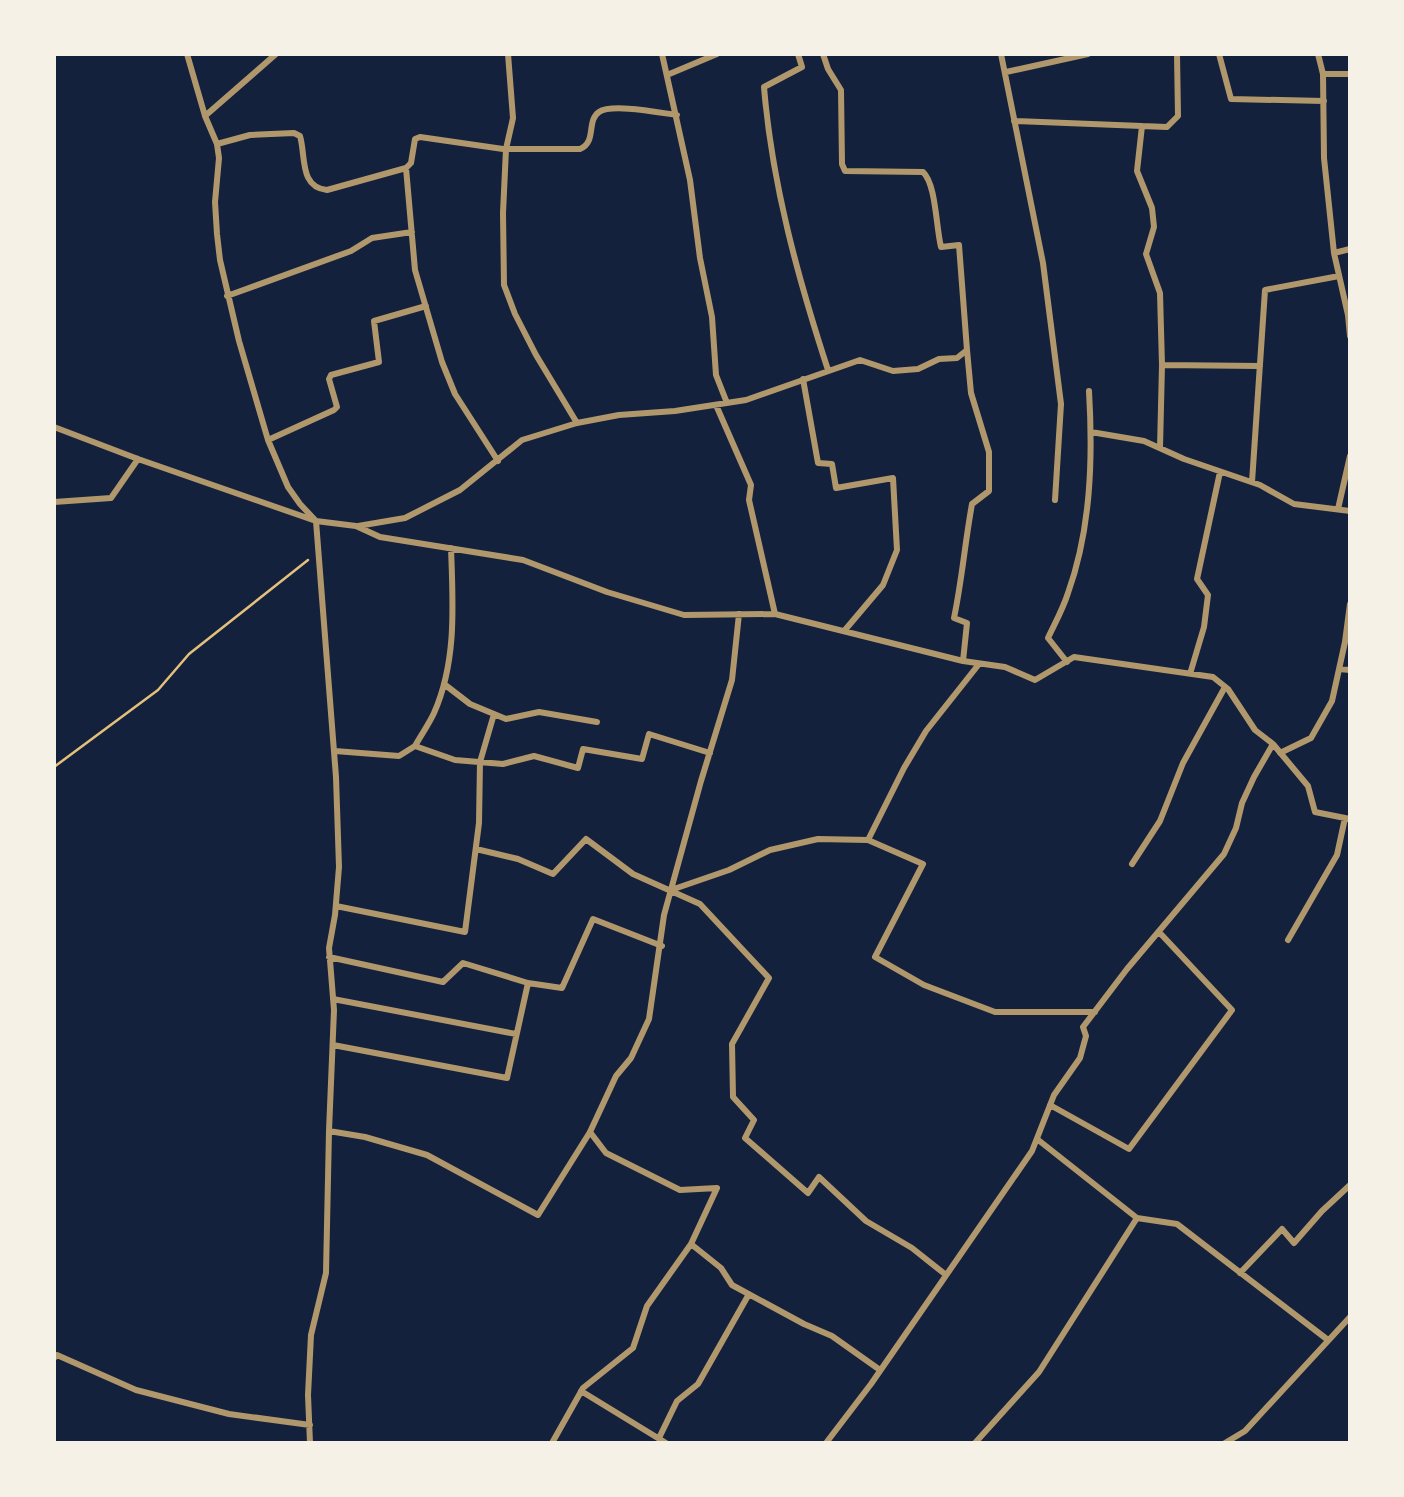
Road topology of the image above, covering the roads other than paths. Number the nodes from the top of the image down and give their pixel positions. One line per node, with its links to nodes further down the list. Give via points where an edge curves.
1 (187, 54): 19 (street)
2 (276, 54): 19 (street)
3 (508, 54): 23 (street, via 513,118)
4 (662, 54): 16 (street)
5 (717, 54): 16 (street)
6 (798, 54): 35 (street, via 802,67 764,87 767,120 789,241)
7 (823, 54): 32 (street, via 841,90 845,171 923,172 928,177 941,247 959,245)
8 (1001, 54): 13 (street)
9 (1088, 54): 13 (street)
10 (1177, 54): 21 (street, via 1178,116 1167,127)
11 (1219, 54): 17 (street, via 1231,99)
12 (1318, 54): 14 (street)
13 (1006, 72): 20 (street)
14 (1324, 74): 15 (street); 17 (street)
15 (1350, 74)
16 (667, 75): 18 (street)
17 (1324, 101): 27 (street, via 1324,158)
18 (677, 115): 23 (street, via 605,109 596,114 590,141 580,149); 38 (street, via 712,317 716,375)
19 (205, 116): 22 (street)
20 (1014, 121): 21 (street); 50 (street, via 1043,263 1060,404)
21 (1142, 126): 33 (street, via 1137,171 1152,208 1154,227 1146,254 1160,293)
22 (217, 144): 24 (street, via 250,135 294,133 300,136 307,177 322,190); 29 (street, via 217,234)
23 (506, 149): 24 (street, via 420,137 415,139); 40 (street, via 504,285 536,355)
24 (406, 168): 25 (street)
25 (412, 232): 29 (street, via 372,238 351,251); 30 (street, via 415,271)
26 (1350, 249): 27 (street)
27 (1334, 253): 28 (street)
28 (1339, 276): 31 (street); 34 (street, via 1265,290)
29 (228, 296): 43 (street)
30 (425, 306): 43 (street, via 374,321 379,362 331,375 337,407); 47 (street, via 454,394)
31 (1350, 336)
32 (967, 350): 35 (street, via 957,358 939,359 918,369 894,371 860,360); 61 (street, via 971,393 989,452 989,491 972,504 967,530 954,618 967,622)
33 (1162, 366): 34 (street); 44 (street)
34 (1260, 366): 49 (street)
35 (828, 370): 36 (street)
36 (803, 379): 38 (street); 60 (street, via 818,463 832,464 836,488 893,478 897,550 883,585)
37 (1089, 391): 42 (street)
38 (727, 403): 39 (street)
39 (716, 405): 40 (street); 59 (street, via 751,485 748,500)
40 (577, 423): 47 (street, via 522,440)
41 (54, 427): 46 (street)
42 (1091, 432): 44 (street); 62 (street, via 1089,495 1081,546 1068,594 1048,638)
43 (268, 440): 54 (street, via 288,486)
44 (1160, 448): 48 (street)
45 (1350, 456): 52 (street)
46 (138, 459): 51 (street, via 111,498); 54 (street)
47 (498, 461): 55 (street, via 460,490 405,518)
48 (1220, 472): 49 (street); 66 (street, via 1197,579 1208,595)
49 (1252, 482): 52 (street, via 1294,504)
50 (1055, 500)
51 (54, 502)
52 (1338, 509): 53 (street)
53 (1350, 511)
54 (316, 521): 55 (street); 73 (street)
55 (356, 526): 56 (street, via 380,537)
56 (451, 548): 58 (street, via 523,560 684,615); 67 (street, via 453,630)
57 (1350, 604): 64 (street)
58 (739, 614): 59 (street); 74 (street, via 732,680)
59 (775, 614): 60 (street)
60 (845, 630): 61 (street)
61 (963, 661): 63 (street)
62 (1067, 662): 63 (street, via 1035,680 1005,667); 66 (street, via 1074,657)
63 (979, 664): 78 (street, via 926,731)
64 (1339, 669): 65 (street); 75 (street, via 1332,701 1311,738)
65 (1350, 670)
66 (1190, 674): 68 (street, via 1213,677)
67 (444, 684): 69 (street, via 470,704); 72 (street)
68 (1226, 687): 71 (street, via 1255,730); 80 (street, via 1183,763 1160,821)
69 (494, 714): 70 (street, via 506,719 539,712); 76 (street)
70 (597, 722)
71 (1273, 744): 75 (street); 83 (street, via 1242,803 1224,854)
72 (415, 746): 73 (street, via 399,756); 76 (street, via 455,760)
73 (335, 751): 82 (street)
74 (710, 753): 76 (street, via 649,734 642,759 583,749 578,768 534,756 503,764); 81 (street)
75 (1280, 753): 77 (street, via 1308,786 1315,812)
76 (480, 762): 79 (street)
77 (1347, 819): 84 (street, via 1337,855)
78 (868, 841): 81 (street, via 818,839 770,850); 89 (street, via 923,864 874,957 924,985 995,1012)
79 (476, 849): 81 (street, via 553,874 586,839 633,874); 82 (street, via 466,932)
80 (1132, 864)
81 (671, 890): 85 (street); 100 (street, via 700,904 769,978 733,1044 733,1097 754,1120 745,1138 808,1193 820,1177 866,1221)
82 (336, 906): 86 (street)
83 (1159, 932): 89 (street); 92 (street, via 1231,1010 1129,1149)
84 (1288, 940)
85 (661, 945): 87 (street, via 593,919 562,988); 94 (street, via 649,1019)
86 (330, 957): 87 (street, via 443,982 463,963); 88 (street)
87 (528, 983): 90 (street)
88 (333, 999): 90 (street); 91 (street)
89 (1095, 1012): 92 (street, via 1083,1027 1086,1035 1080,1058)
90 (516, 1034): 91 (street, via 506,1078)
91 (333, 1045): 93 (street)
92 (1050, 1105): 95 (street)
93 (329, 1131): 94 (street, via 427,1154 538,1215); 107 (street, via 326,1273 311,1335)
94 (590, 1132): 98 (street, via 606,1153 680,1190 717,1188)
95 (1037, 1139): 97 (street); 100 (street)
96 (1350, 1185): 99 (street, via 1294,1243 1282,1229)
97 (1137, 1218): 99 (street, via 1177,1224); 113 (street, via 1039,1372)
98 (691, 1244): 101 (street, via 721,1268 732,1285); 106 (street, via 647,1306 633,1348)
99 (1240, 1273): 103 (street)
100 (946, 1275): 105 (street)
101 (748, 1294): 105 (street, via 832,1336); 108 (street, via 698,1384 677,1401)
102 (1350, 1317): 103 (street)
103 (1328, 1340): 114 (street, via 1245,1431)
104 (54, 1358): 107 (street, via 57,1355 149,1394 229,1414)
105 (880, 1370): 112 (street)
106 (581, 1391): 108 (street); 110 (street)
107 (310, 1425): 109 (street)
108 (659, 1438): 111 (street)
109 (310, 1443)
110 (552, 1443)
111 (666, 1443)
112 (826, 1443)
113 (975, 1443)
114 (1225, 1443)

